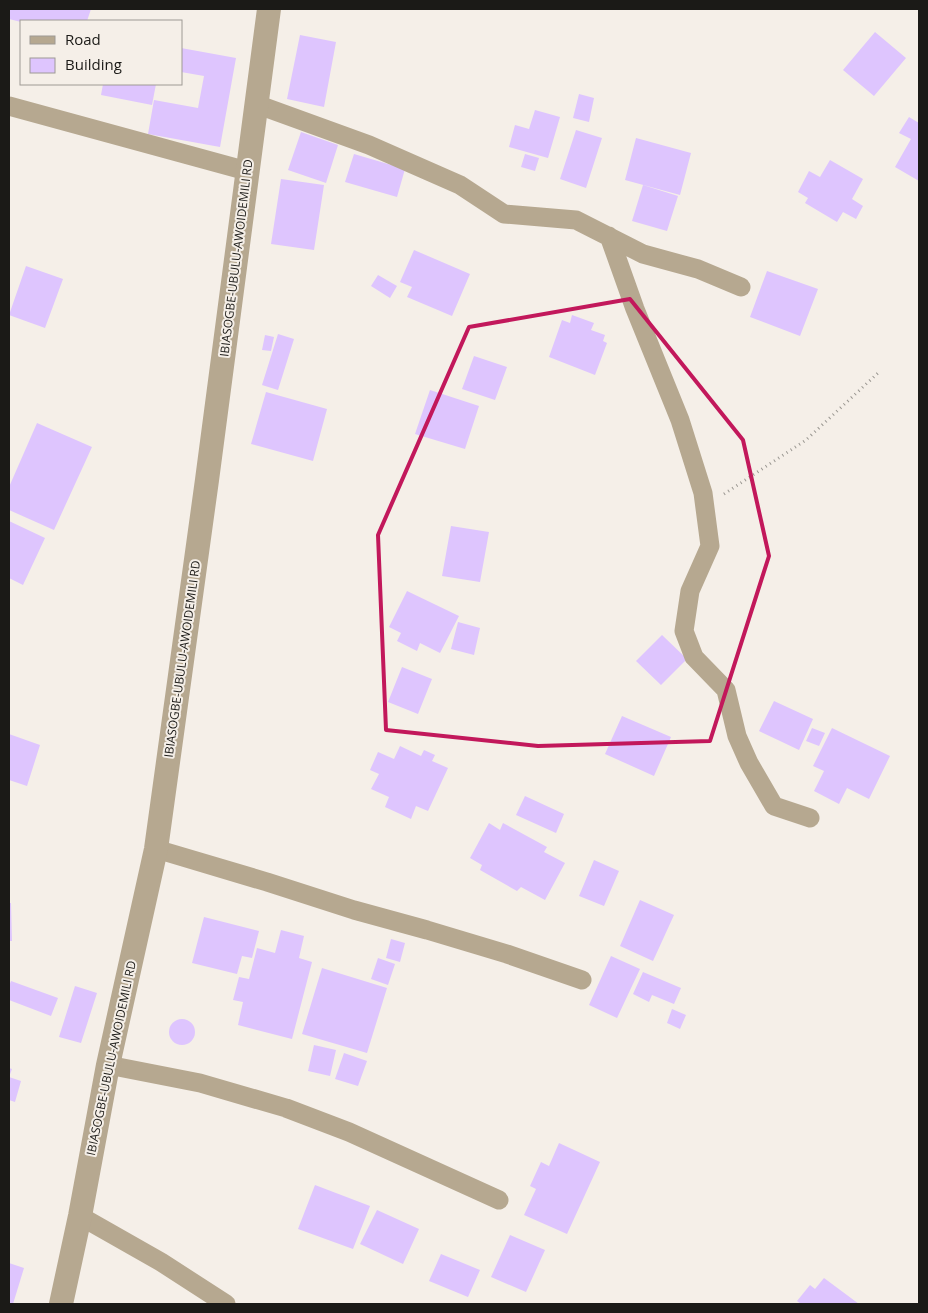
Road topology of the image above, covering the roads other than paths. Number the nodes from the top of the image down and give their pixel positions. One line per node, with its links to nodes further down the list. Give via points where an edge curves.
1 (269, 9): 2 (street, IBIASOGBE-UBULU-AWOIDEMILI RD)
2 (256, 104): 4 (street, IBIASOGBE-UBULU-AWOIDEMILI RD); 5 (street, via 377,148 460,186 504,214 576,220)
3 (9, 106): 4 (street)
4 (247, 171): 8 (street, IBIASOGBE-UBULU-AWOIDEMILI RD)
5 (608, 236): 6 (street, via 643,254 698,269); 7 (street, via 680,420 703,493 710,546 690,591 684,631 694,657 726,690 737,736 774,806)
6 (740, 287)
7 (810, 818)
8 (156, 849): 9 (street, via 507,954); 10 (street, IBIASOGBE-UBULU-AWOIDEMILI RD)
9 (582, 980)
10 (108, 1065): 11 (street, via 200,1084 286,1108 349,1132); 12 (street, IBIASOGBE-UBULU-AWOIDEMILI RD)
11 (499, 1200)
12 (80, 1216): 13 (street, IBIASOGBE-UBULU-AWOIDEMILI RD); 14 (street)
13 (61, 1304)
14 (226, 1304)

